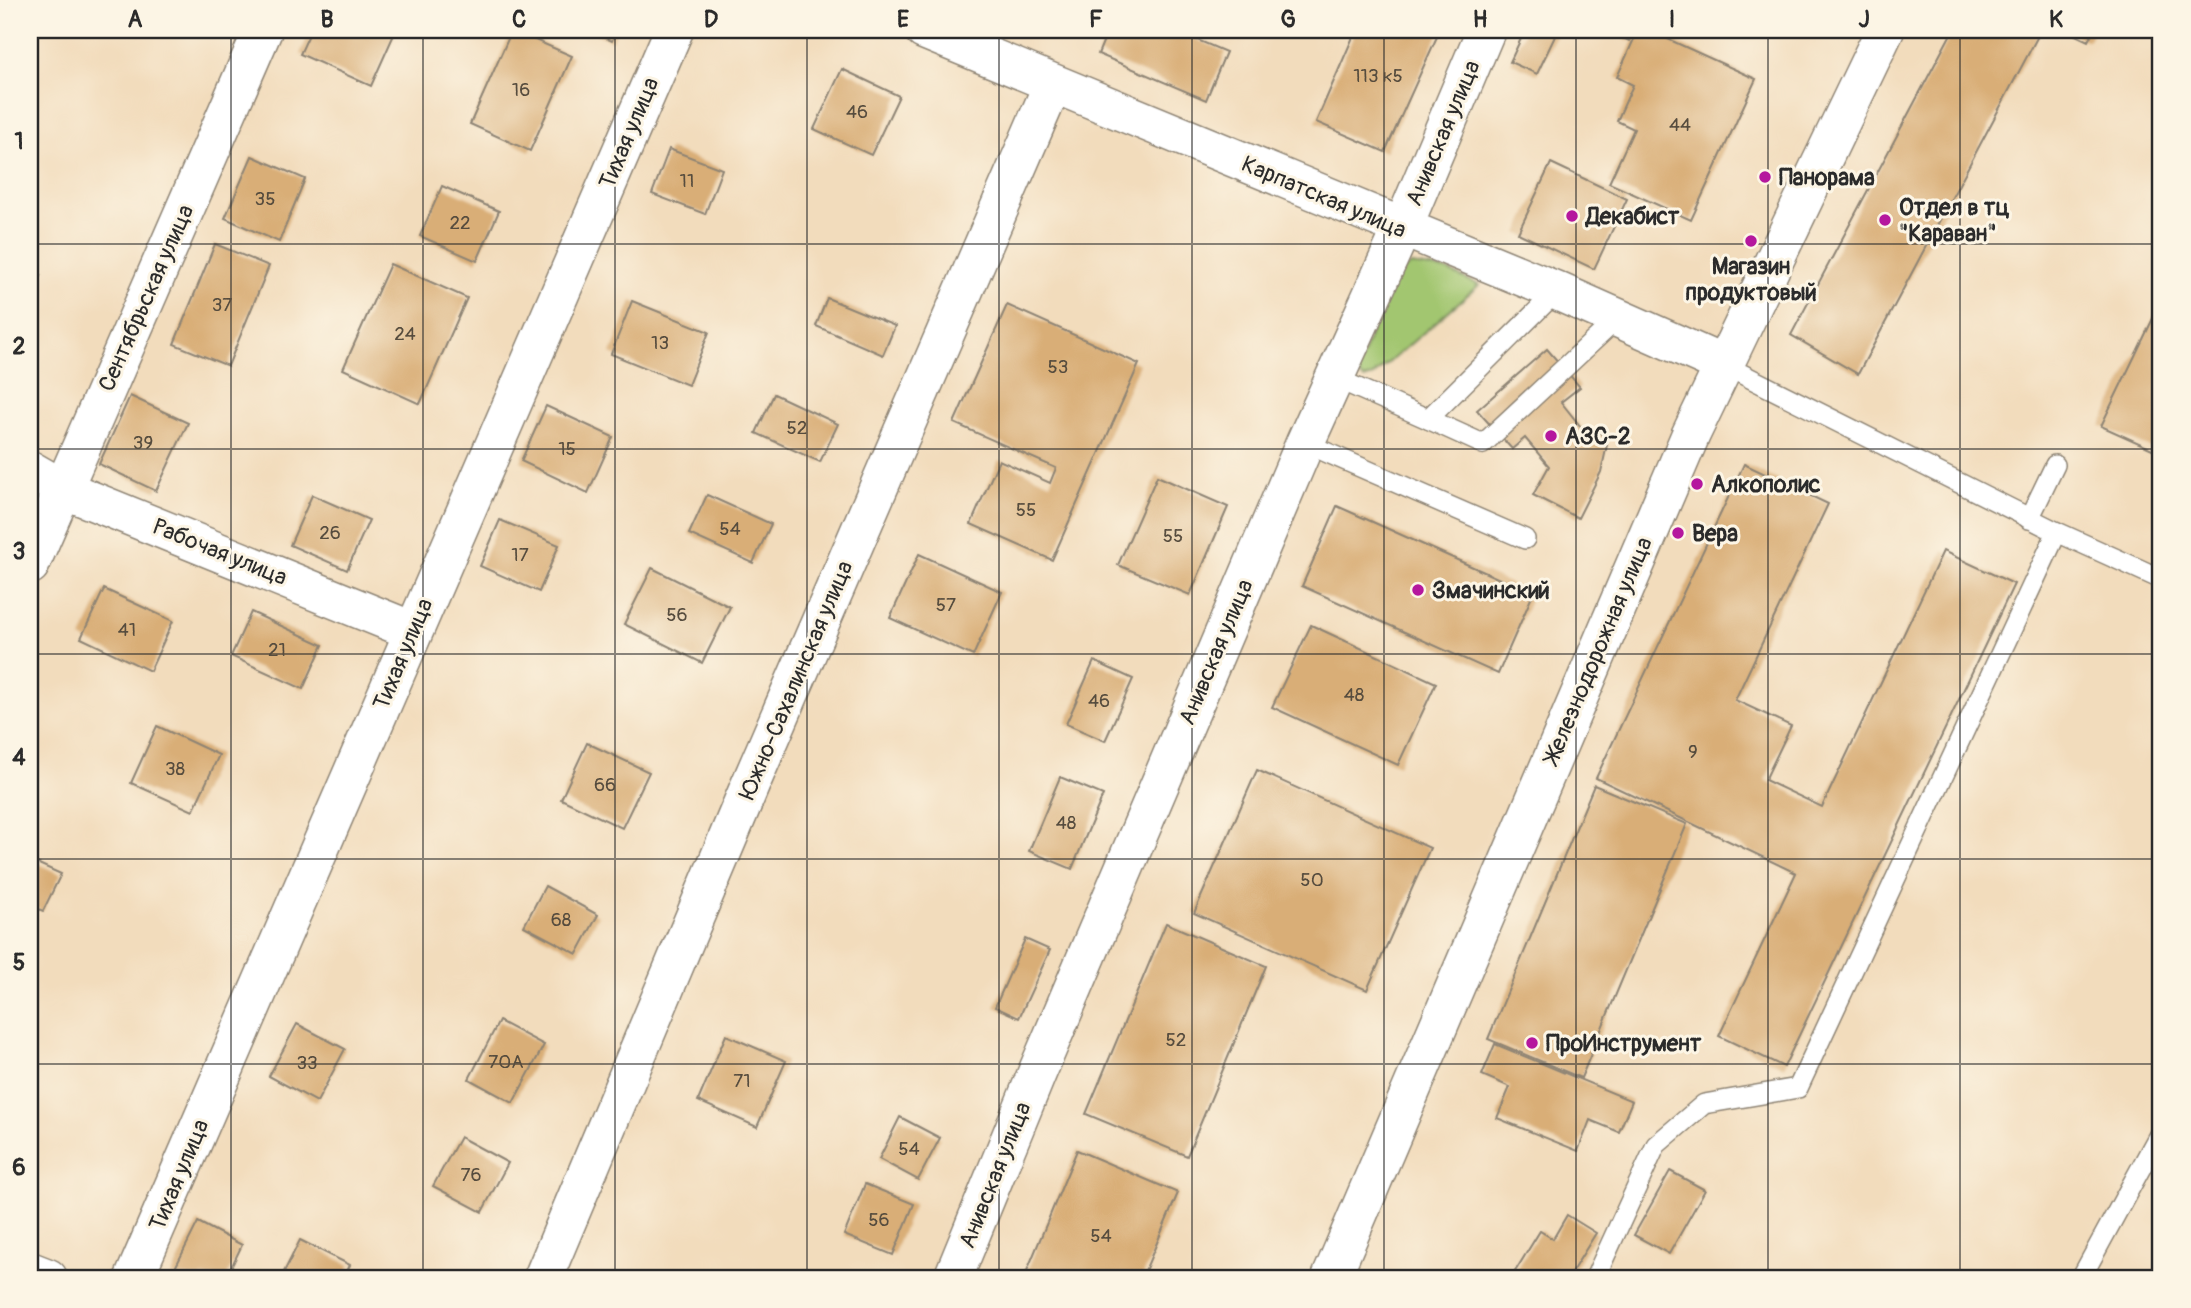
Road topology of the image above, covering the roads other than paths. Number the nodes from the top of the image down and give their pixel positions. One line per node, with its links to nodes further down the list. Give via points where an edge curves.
1 (263, 30): 16 (street, Сентябрьская улица)
2 (674, 30): 22 (street, Тихая улица)
3 (924, 30): 6 (street, Карпатская улица)
4 (1486, 30): 7 (street, Анивская улица)
5 (1885, 30): 10 (street, Железнодорожная улица)
6 (1054, 85): 7 (street, Карпатская улица); 27 (street, Южно-Сахалинская улица, via 756,771)
7 (1402, 229): 8 (street, Карпатская улица); 11 (street, Анивская улица)
8 (1557, 291): 9 (street, Карпатская улица); 12 (lane)
9 (1618, 318): 10 (street, Карпатская улица); 12 (lane, via 1483,444)
10 (1724, 365): 17 (lane); 29 (street, Железнодорожная улица)
11 (1333, 377): 12 (lane); 13 (street, Анивская улица)
12 (1428, 419)
13 (1305, 443): 19 (lane); 28 (street, Анивская улица)
14 (2055, 465): 17 (lane)
15 (30, 470): 16 (street, Рабочая улица)
16 (63, 489): 20 (street, Сентябрьская улица); 22 (street, Рабочая улица)
17 (2029, 519): 18 (lane)
18 (2057, 533): 21 (lane); 30 (lane, via 1798,1088 1704,1104 1656,1145)
19 (1525, 539)
20 (30, 565)
21 (2161, 579)
22 (413, 631): 26 (street, Тихая улица)
23 (2161, 1131): 31 (lane)
24 (30, 1271): 25 (street)
25 (48, 1278)
26 (134, 1278)
27 (544, 1278)
28 (953, 1278)
29 (1331, 1278)
30 (1595, 1278)
31 (2081, 1278)

